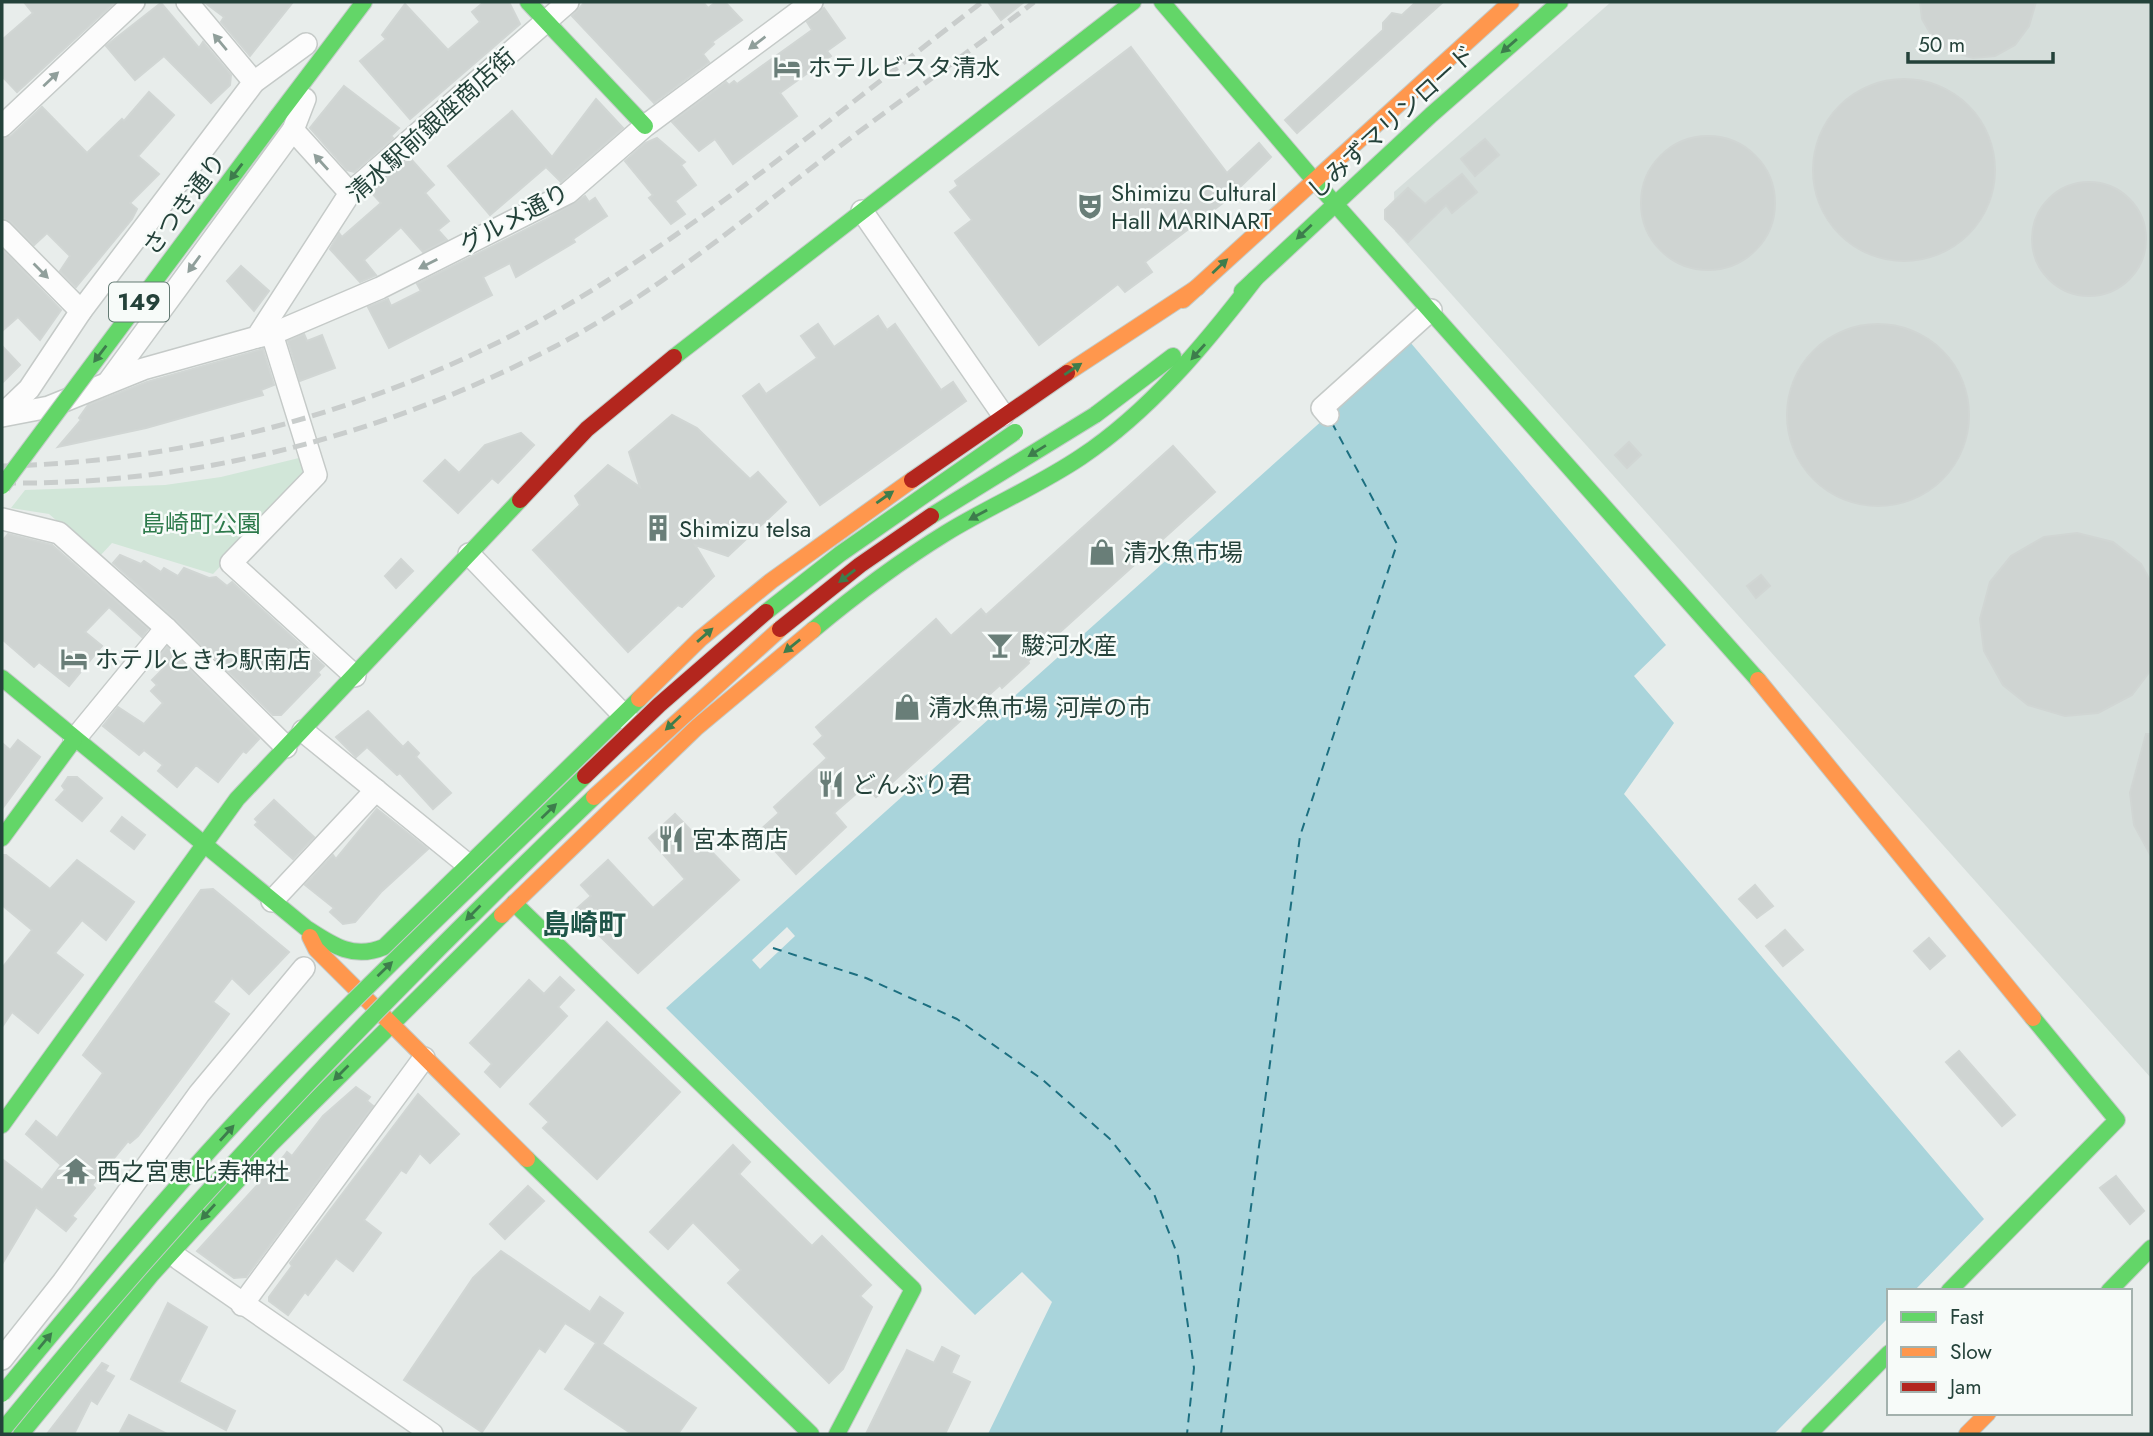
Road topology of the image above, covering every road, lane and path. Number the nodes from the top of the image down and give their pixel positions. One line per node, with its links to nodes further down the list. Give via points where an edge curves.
1 (134, 2): 16 (street, one-way to 1)
2 (187, 2): 14 (street, one-way to 2)
3 (364, 2): 13 (main road)
4 (528, 2): 11 (main road)
5 (568, 2): 11 (street, 清水駅前銀座商店街)
6 (812, 2): 17 (street, グルメ通り, one-way to 17)
7 (1133, 2): 21 (main road)
8 (1162, 2): 18 (main road)
9 (1511, 2): 18 (main road, しみずマリンロード)
10 (1560, 2): 20 (main road, しみずマリンロード, one-way to 20)
11 (546, 22): 17 (main road); 19 (street, 清水駅前銀座商店街)
12 (310, 38): 14 (street)
13 (318, 62): 15 (street)
14 (263, 85): 26 (street)
15 (285, 124): 19 (street, one-way to 15); 29 (street, one-way to 29); 34 (main road, さつき通り / 149, one-way to 34, bridge)
16 (2, 126)
17 (645, 126): 27 (street, グルメ通り, one-way to 27, via 568,193 380,288)
18 (1313, 179): 20 (main road); 24 (main road, しみずマリンロード, one-way to 18)
19 (350, 193): 27 (street, 清水駅前銀座商店街)
20 (1336, 203): 23 (main road, しみずマリンロード, one-way to 23); 25 (main road)
21 (862, 211): 33 (street); 36 (main road, via 587,429)
22 (2, 231): 26 (street, one-way to 26)
23 (1255, 279): 44 (main road, one-way to 44, via 1202,348 1118,430 1080,458 946,533 856,594); 66 (main road, しみずマリンロード, one-way to 66, bridge, via 1166,363 1095,415 861,565 770,636 676,720 425,961 238,1151 84,1328)
24 (1198, 287): 30 (main road, しみずマリンロード); 33 (main road, one-way to 24)
25 (1431, 310): 31 (street, via 1322,408); 59 (main road, via 1735,652 2117,1120)
26 (81, 311): 32 (street)
27 (264, 336): 29 (street); 38 (street, via 316,475 231,563)
28 (59, 374): 32 (main road)
29 (109, 381): 32 (street)
30 (1079, 385)
31 (1328, 415)
32 (7, 420)
33 (1015, 424): 40 (main road, one-way to 33, via 700,639 771,581); 64 (main road, one-way to 33, bridge, via 149,1218 262,1094 659,705 839,554)
34 (2, 486)
35 (2, 519): 37 (street, via 59,533)
36 (469, 554): 38 (main road); 40 (street)
37 (166, 628): 42 (street); 43 (street)
38 (355, 676): 41 (main road)
39 (2, 678): 42 (main road)
40 (623, 713): 44 (street); 48 (main road)
41 (303, 731): 43 (main road); 45 (street)
42 (74, 740): 46 (main road); 47 (main road)
43 (286, 747): 47 (main road)
44 (663, 758): 50 (main road)
45 (376, 790): 48 (street); 49 (street)
46 (2, 838)
47 (202, 845): 49 (main road); 56 (main road)
48 (468, 864): 50 (street); 51 (main road, via 384,947 369,956 337,947)
49 (272, 901): 51 (main road)
50 (514, 903): 53 (main road); 70 (main road, via 913,1289)
51 (306, 928): 54 (main road, via 316,949)
52 (303, 968): 63 (street, via 199,1094)
53 (429, 986): 54 (main road); 55 (main road, via 419,1021)
54 (389, 1025): 55 (main road); 67 (main road, one-way to 67, via 152,1274)
55 (424, 1058): 61 (street); 69 (main road)
56 (2, 1125)
57 (2151, 1248): 60 (main road)
58 (179, 1259): 61 (street)
59 (1952, 1289)
60 (2111, 1289)
61 (242, 1305): 68 (street)
62 (1887, 1355): 71 (main road)
63 (2, 1359)
64 (2, 1394)
65 (1986, 1415): 72 (main road)
66 (2, 1431)
67 (21, 1434)
68 (432, 1434)
69 (811, 1434)
70 (837, 1434)
71 (1809, 1434)
72 (1967, 1434)

